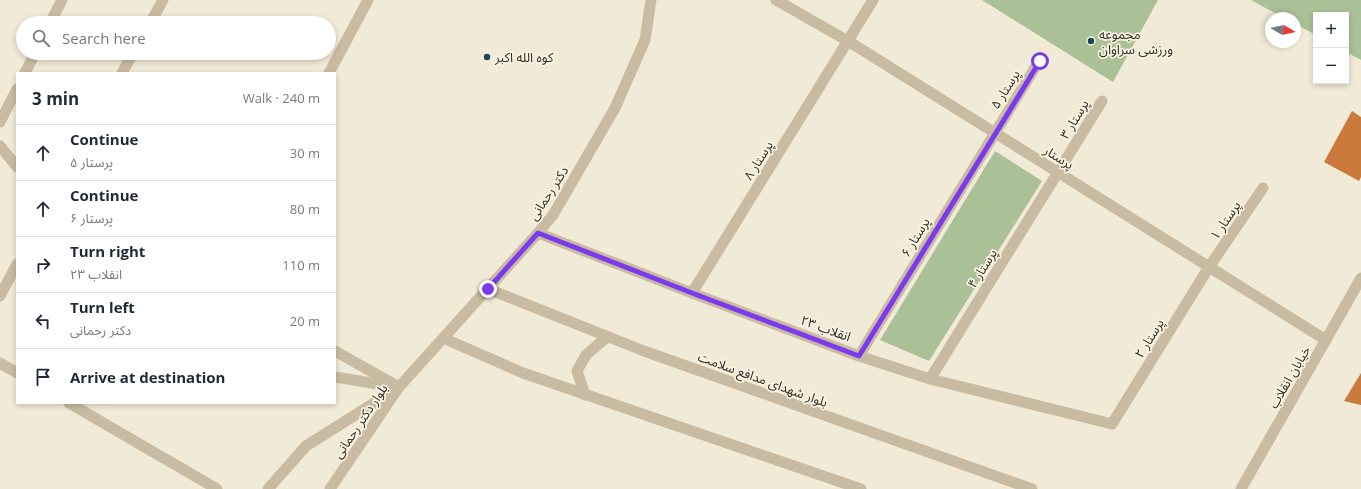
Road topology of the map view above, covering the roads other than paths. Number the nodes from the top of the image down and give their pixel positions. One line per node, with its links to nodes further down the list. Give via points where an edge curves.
1 (62, 0): 7 (street)
2 (163, 0): 8 (street)
3 (368, 0): 13 (street)
4 (651, 0): 26 (street, دکتر رحمانی, via 645,40 615,108 553,215)
5 (776, 0): 9 (street, پرستار)
6 (873, 0): 9 (street, پرستار ۸)
7 (54, 16)
8 (154, 16)
9 (848, 41): 21 (street, پرستار); 31 (street, پرستار ۸)
10 (32, 60): 15 (street)
11 (129, 60): 16 (street)
12 (336, 60): 17 (street)
13 (336, 60)
14 (1040, 61): 21 (street, پرستار ۵)
15 (26, 72)
16 (123, 72)
17 (330, 72)
18 (16, 91): 20 (street)
19 (1102, 101): 24 (street, پرستار ۳)
20 (0, 122)
21 (995, 133): 24 (street, پرستار); 37 (street, پرستار ۶)
22 (0, 146): 23 (street)
23 (16, 166)
24 (1058, 173): 28 (street, پرستار); 41 (street, پرستار ۴)
25 (1263, 188): 28 (street, پرستار ۱)
26 (538, 233): 30 (street, دکتر رحمانی); 31 (street, انقلاب ۲۳)
27 (16, 266): 32 (street)
28 (1209, 267): 35 (street, پرستار); 45 (street, پرستار ۲)
29 (1361, 278): 35 (street, خیابان انقلاب)
30 (488, 289): 33 (street, بلوار شهدای مدافع سلامت); 34 (street, دکتر رحمانی)
31 (692, 293): 37 (street, انقلاب ۲۳)
32 (0, 296)
33 (607, 337): 43 (street, via 586,355 577,371); 50 (street, بلوار شهدای مدافع سلامت)
34 (443, 338): 42 (street, دکتر رحمانی); 43 (street, via 523,374)
35 (1326, 340): 51 (street, خیابان انقلاب)
36 (336, 352): 42 (street)
37 (859, 356): 41 (street, انقلاب ۲۳)
38 (0, 363): 39 (street)
39 (16, 372)
40 (336, 377): 42 (street)
41 (930, 378): 45 (street, انقلاب ۲۳)
42 (399, 387): 47 (street, بلوار دکتر رحمانی, via 306,446); 48 (street, بلوار دکتر رحمانی)
43 (585, 395): 49 (street)
44 (71, 404): 46 (street)
45 (1112, 424)
46 (217, 489)
47 (268, 489)
48 (330, 489)
49 (861, 489)
50 (1032, 489)
51 (1241, 489)

